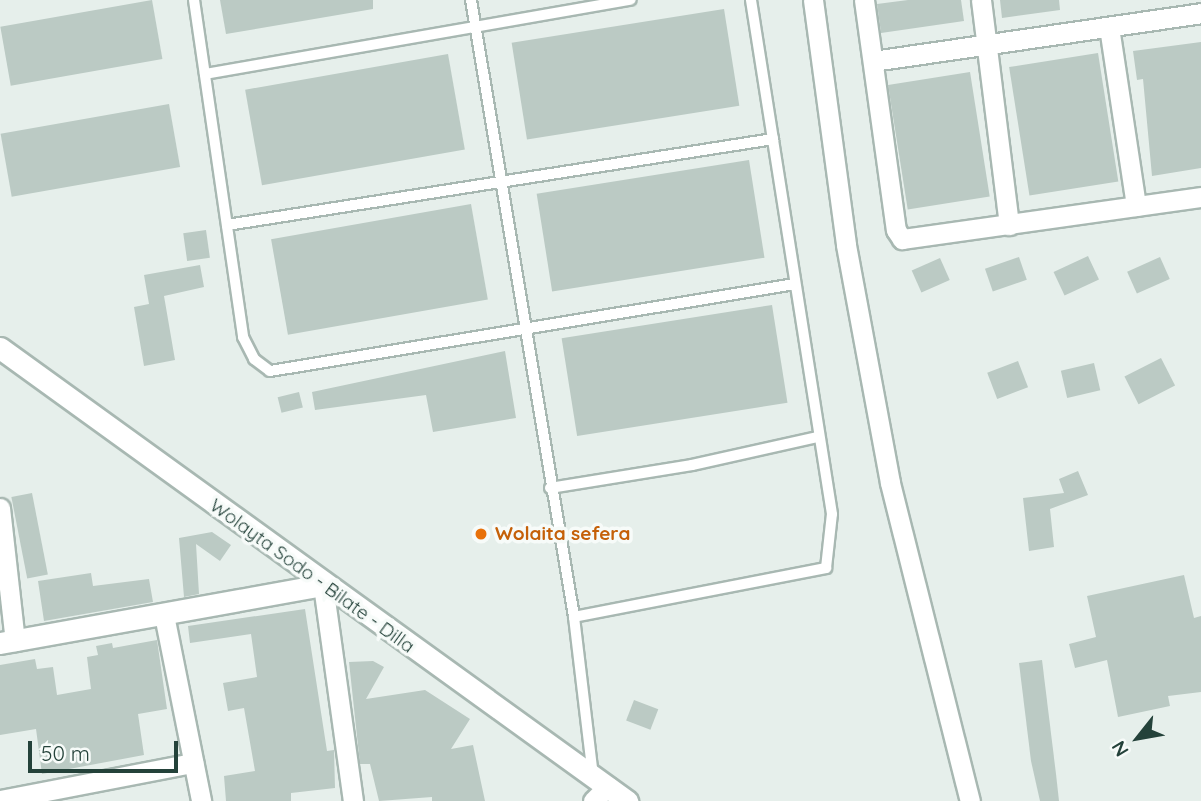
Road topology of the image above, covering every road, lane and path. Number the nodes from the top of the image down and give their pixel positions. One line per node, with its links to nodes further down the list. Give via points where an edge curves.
1 (194, 0): 13 (lane)
2 (471, 0): 9 (lane)
3 (631, 0): 9 (lane)
4 (751, 0): 14 (lane)
5 (813, 0): 37 (street, via 846,245 890,483)
6 (864, 0): 12 (street)
7 (981, 0): 11 (street)
8 (1201, 13): 10 (street)
9 (475, 27): 13 (lane); 15 (lane)
10 (1109, 27): 11 (street); 17 (street)
11 (986, 46): 12 (street); 19 (street)
12 (873, 61): 19 (street, via 898,236 911,239)
13 (205, 74): 18 (lane)
14 (773, 139): 15 (lane); 20 (lane)
15 (502, 181): 18 (lane); 21 (lane)
16 (1201, 197): 17 (street)
17 (1136, 206): 19 (street)
18 (227, 225): 21 (lane, via 243,337 254,359 270,371)
19 (1009, 225)
20 (795, 284): 21 (lane); 23 (lane)
21 (527, 330): 24 (lane)
22 (0, 348): 26 (main road, Wolayta Sodo - Bilate - Dilla)
23 (817, 437): 24 (lane, via 692,465); 28 (lane, via 832,514 826,568)
24 (550, 488): 28 (lane)
25 (0, 508): 29 (street)
26 (323, 585): 27 (main road); 31 (main road, Wolayta Sodo - Bilate - Dilla); 35 (street)
27 (164, 615): 29 (main road); 30 (street)
28 (574, 617): 31 (lane)
29 (8, 642)
30 (193, 764): 32 (street); 34 (street)
31 (598, 788): 36 (main road, Wolayta Sodo - Bilate - Dilla)
32 (50, 796): 33 (street)
33 (0, 800)
34 (201, 801)
35 (353, 801)
36 (627, 801)
37 (970, 801)

